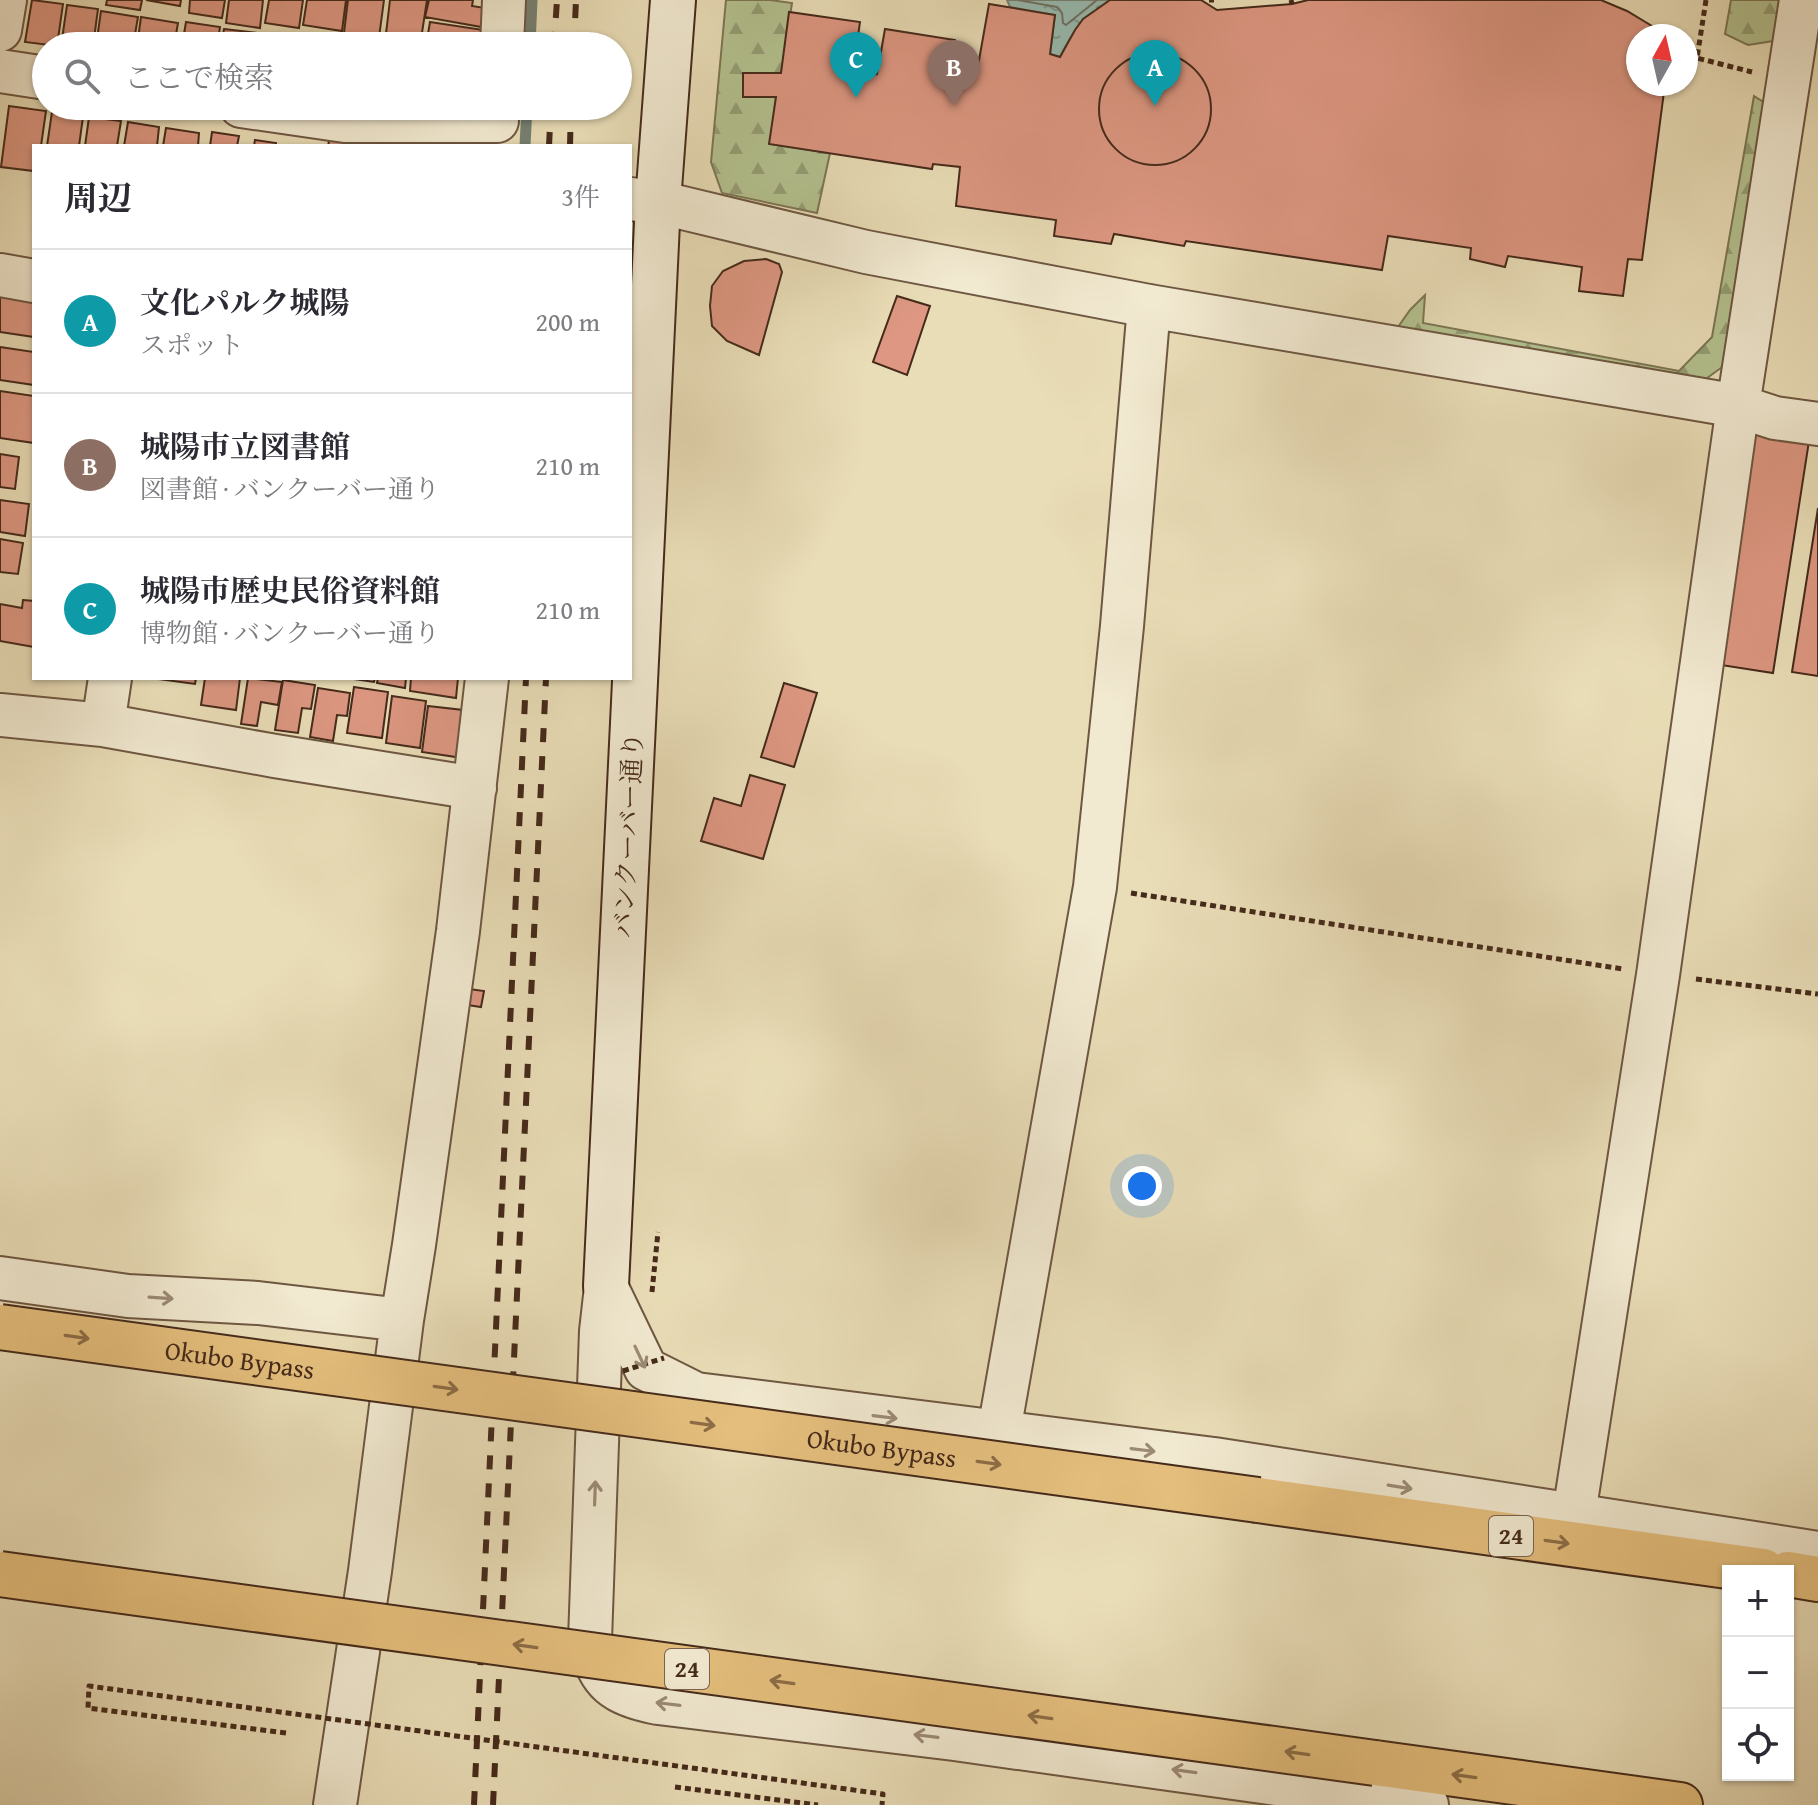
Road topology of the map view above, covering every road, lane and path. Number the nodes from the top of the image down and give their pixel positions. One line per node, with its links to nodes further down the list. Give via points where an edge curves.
1 (5, 0): 6 (street)
2 (504, 0): 7 (street)
3 (673, 0): 13 (street, バンクーバー通り)
4 (1706, 0): 10 (path, via 1697,58)
5 (1801, 0): 10 (street)
6 (0, 30)
7 (503, 32)
8 (0, 71): 9 (street)
9 (32, 76)
10 (1789, 82): 17 (street)
11 (338, 120): 12 (street)
12 (498, 124)
13 (644, 201): 16 (street, via 866,252); 19 (street, バンクーバー通り)
14 (0, 275): 15 (street)
15 (32, 281)
16 (1149, 306): 17 (street); 26 (street)
17 (1738, 406): 18 (street); 27 (street)
18 (1818, 424)
19 (632, 544)
20 (110, 680): 24 (street)
21 (487, 680): 25 (street)
22 (627, 680): 30 (street, バンクーバー通り)
23 (0, 715): 24 (street)
24 (103, 725): 25 (street)
25 (475, 788): 31 (street)
26 (1095, 887): 27 (path); 33 (street)
27 (1658, 975): 28 (path); 34 (street)
28 (1818, 994)
29 (0, 1278): 31 (street, one-way to 31, via 128,1296 258,1303)
30 (606, 1286): 33 (street, one-way to 33, via 646,1369 696,1394); 45 (street, one-way to 30, via 658,1703 618,1691 593,1662 590,1640)
31 (402, 1320): 42 (street)
32 (0, 1327): 36 (highway, Okubo Bypass / 24, one-way to 36, bridge)
33 (999, 1431): 34 (street, one-way to 34)
34 (1574, 1514): 35 (street)
35 (1818, 1553)
36 (1722, 1565)
37 (0, 1574): 46 (highway, 24, one-way to 37, bridge)
38 (1794, 1575): 39 (highway)
39 (1818, 1579)
40 (286, 1733): 44 (path, bridge, via 88,1708 89,1686 883,1794)
41 (675, 1787): 43 (path)
42 (335, 1805)
43 (818, 1805)
44 (882, 1805)
45 (1427, 1805)
46 (1680, 1805)

